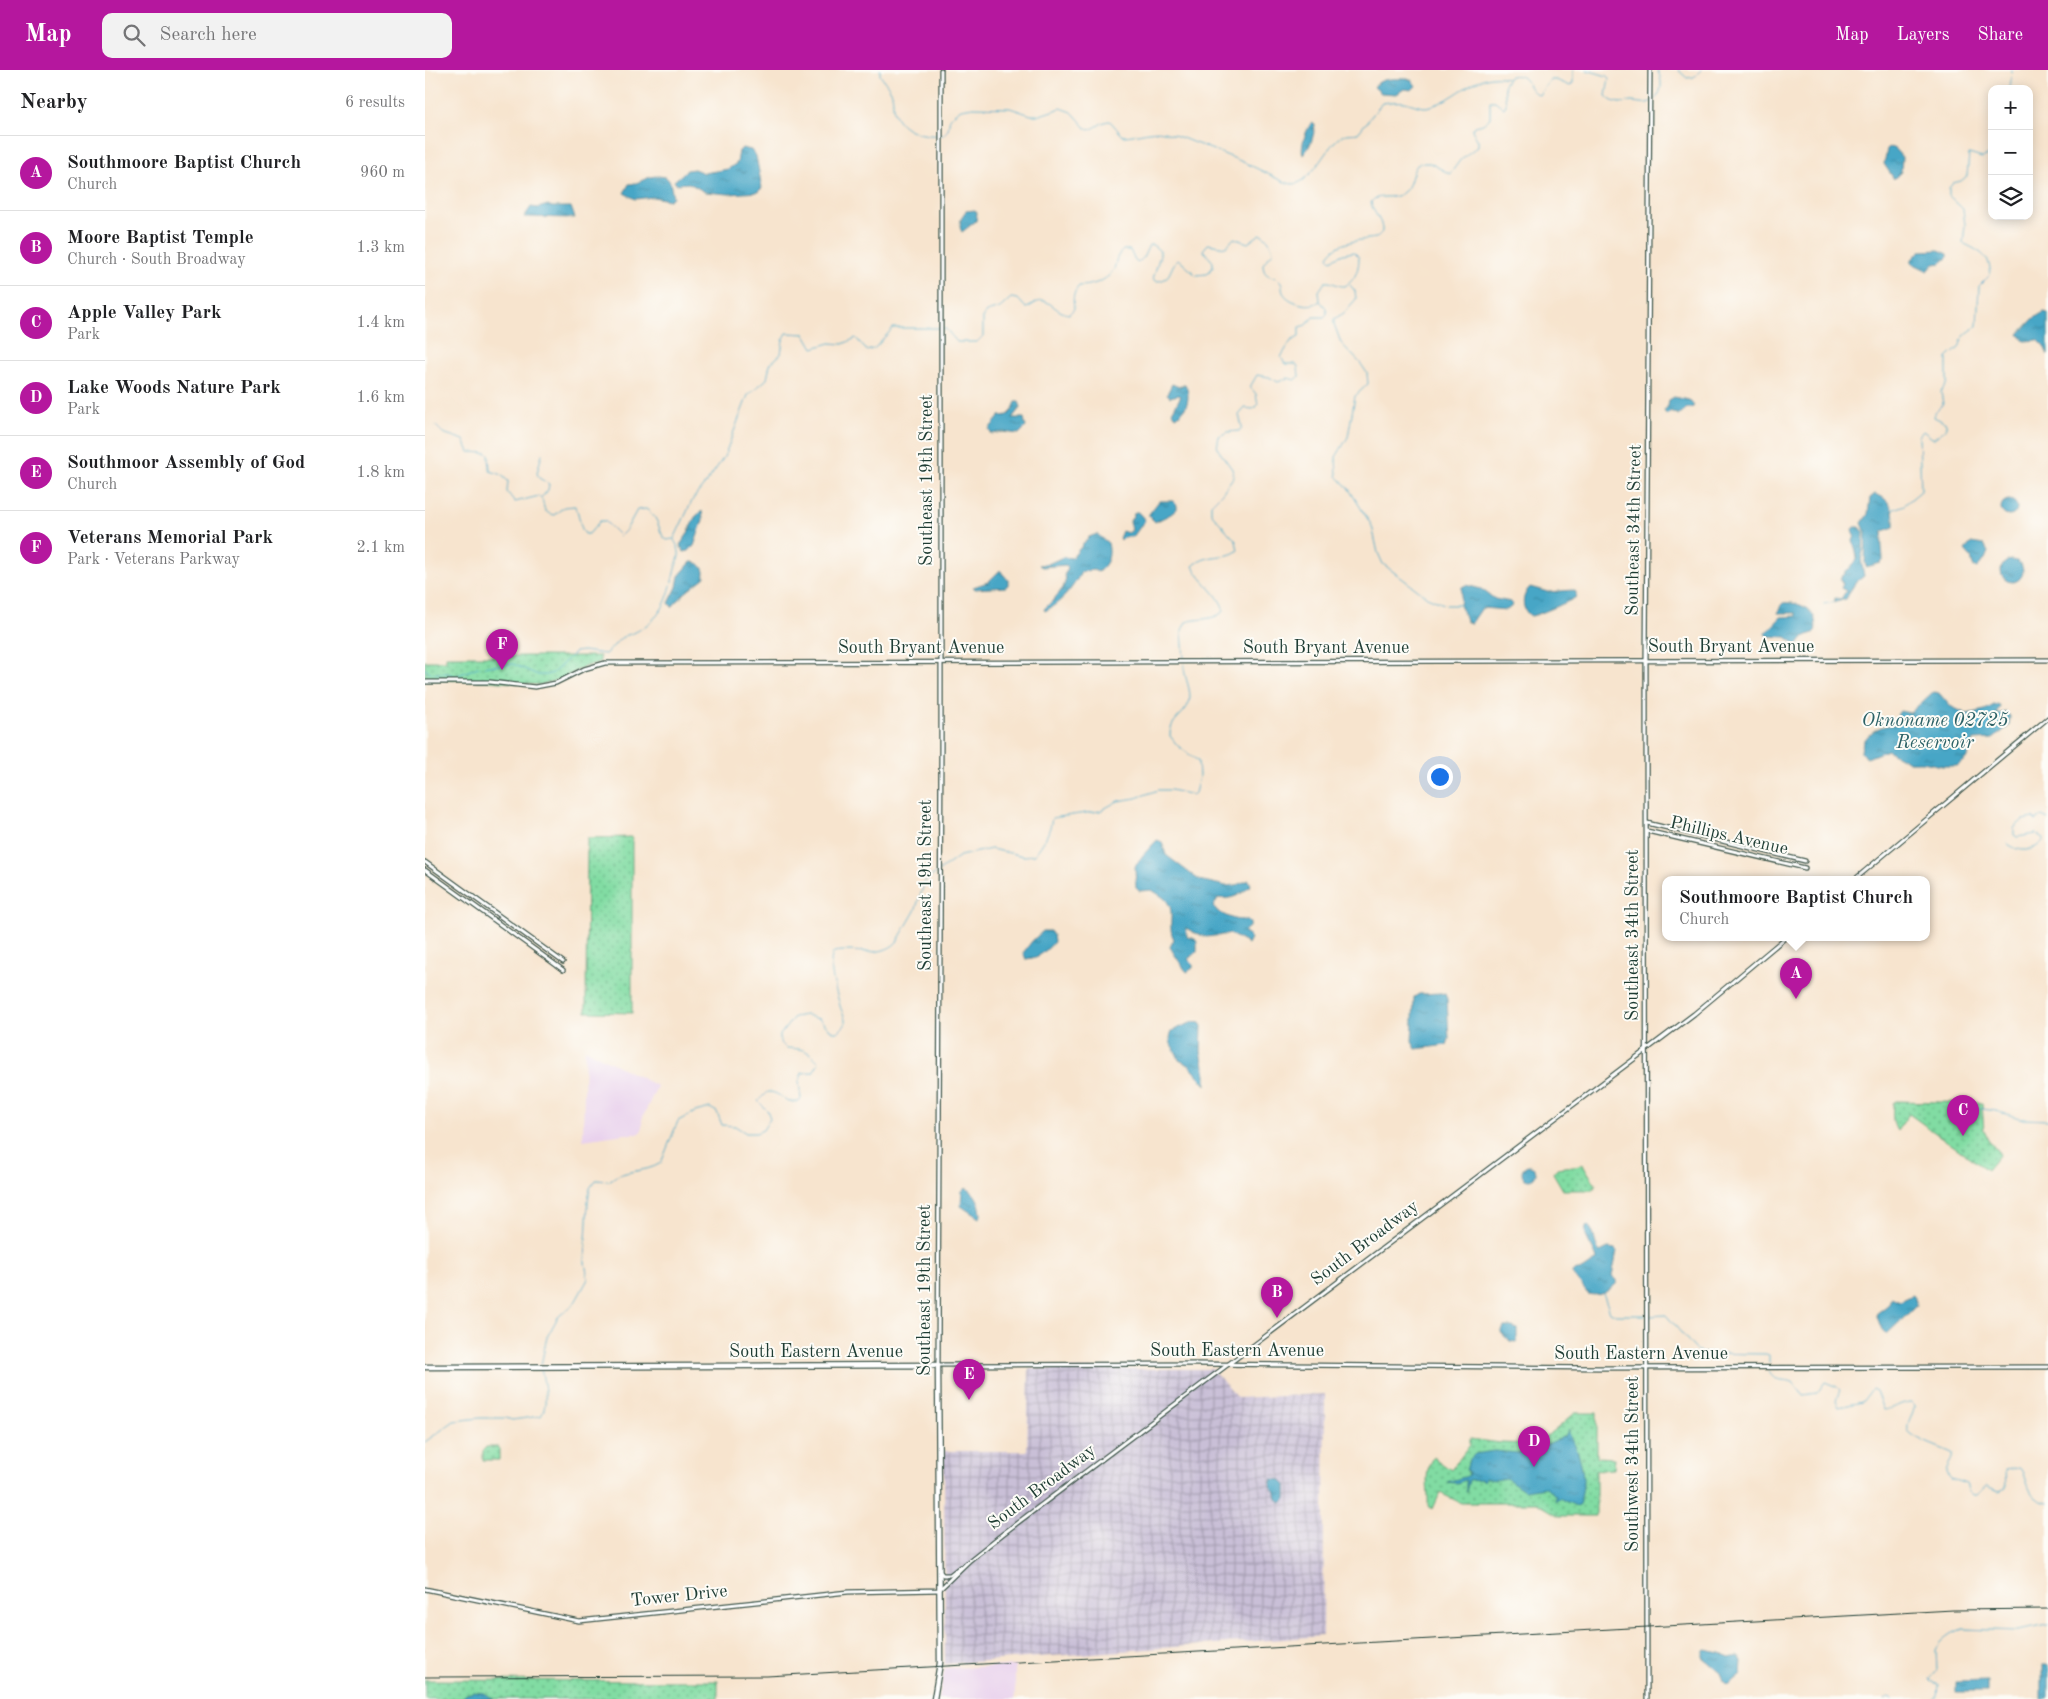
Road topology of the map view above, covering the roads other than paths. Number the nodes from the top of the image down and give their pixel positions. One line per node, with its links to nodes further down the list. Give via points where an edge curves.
1 (941, 70): 5 (street, Southeast 19th Street)
2 (1650, 70): 3 (street, Southeast 34th Street)
3 (1646, 660): 4 (street, South Bryant Avenue); 5 (street, South Bryant Avenue); 8 (street, Southeast 34th Street)
4 (2048, 660)
5 (941, 662): 6 (street, South Bryant Avenue, via 605,663 556,683 535,687 490,682); 21 (street, Southeast 19th Street)
6 (425, 682)
7 (2048, 718): 14 (street)
8 (1647, 823): 9 (street, Southeast 34th Street); 10 (street, Phillips Avenue)
9 (1647, 830): 12 (street, Phillips Avenue); 18 (street, Southeast 34th Street)
10 (1805, 861)
11 (425, 862): 16 (street)
12 (1805, 868)
13 (425, 870): 17 (street)
14 (1859, 876)
15 (1781, 941): 18 (street, South Broadway)
16 (563, 962)
17 (563, 970)
18 (1647, 1049): 19 (street, South Broadway); 20 (street, Southwest 34th Street)
19 (1636, 1057): 20 (street); 22 (street, South Broadway)
20 (1647, 1062): 24 (street, Southwest 34th Street)
21 (938, 1365): 22 (street, South Eastern Avenue); 23 (main road, South Eastern Avenue); 27 (main road, Southeast 19th Street)
22 (1227, 1365): 24 (street, South Eastern Avenue); 26 (street, South Broadway)
23 (425, 1367)
24 (1647, 1367): 25 (street, South Eastern Avenue); 31 (street, Southwest 34th Street)
25 (2048, 1367)
26 (971, 1560): 27 (street, via 950,1575 943,1575); 29 (street, South Broadway)
27 (938, 1568): 29 (main road, Southeast 19th Street)
28 (425, 1589): 29 (street, Tower Drive, via 579,1621 853,1591)
29 (939, 1590): 30 (main road, Southeast 19th Street, via 940,1663)
30 (934, 1699)
31 (1647, 1699)

